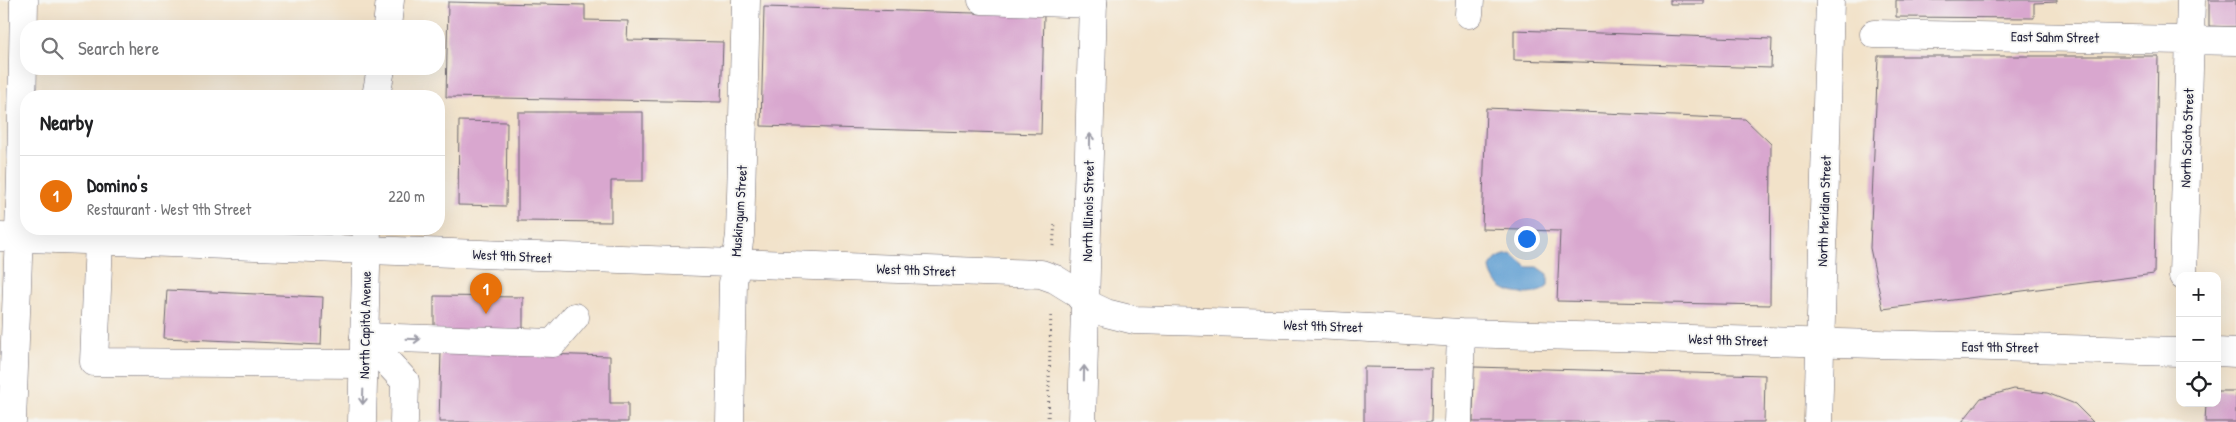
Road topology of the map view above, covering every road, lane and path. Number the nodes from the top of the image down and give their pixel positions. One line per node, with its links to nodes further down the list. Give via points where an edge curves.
1 (24, 0): 8 (street)
2 (390, 0): 9 (street)
3 (746, 0): 19 (street, Muskingum Street, via 740,234)
4 (982, 0): 7 (street)
5 (1830, 0): 25 (street, North Meridian Street)
6 (2191, 0): 11 (street, North Scioto Street)
7 (1093, 2): 21 (street, North Illinois Street, one-way to 7)
8 (23, 20)
9 (388, 20)
10 (1874, 34): 11 (street, East Sahm Street)
11 (2190, 39): 12 (street, East Sahm Street); 20 (street, North Scioto Street)
12 (2236, 41)
13 (20, 63): 16 (street)
14 (380, 75): 15 (street)
15 (377, 90)
16 (9, 237): 18 (street, West 9th Street); 30 (street)
17 (367, 239): 18 (street, West 9th Street); 19 (street, West 9th Street); 24 (street, North Capitol Avenue)
18 (99, 241): 29 (street, via 94,362)
19 (736, 263): 21 (street, West 9th Street, via 1041,274 1076,292); 33 (street, Muskingum Street)
20 (2183, 272)
21 (1086, 303): 23 (street, West 9th Street, via 1106,313 1134,320); 34 (street, North Illinois Street, one-way to 21)
22 (575, 317): 24 (street, one-way to 22, via 553,343)
23 (1461, 333): 25 (street, West 9th Street); 35 (street)
24 (364, 337): 29 (street, North Capitol Avenue); 32 (street, via 405,381)
25 (1820, 342): 26 (street, East 9th Street); 36 (street, North Meridian Street)
26 (2176, 352)
27 (2221, 352): 28 (street)
28 (2236, 353)
29 (363, 364): 31 (street, North Capitol Avenue, one-way to 31)
30 (12, 422)
31 (362, 422)
32 (404, 422)
33 (730, 422)
34 (1082, 422)
35 (1458, 422)
36 (1818, 422)

